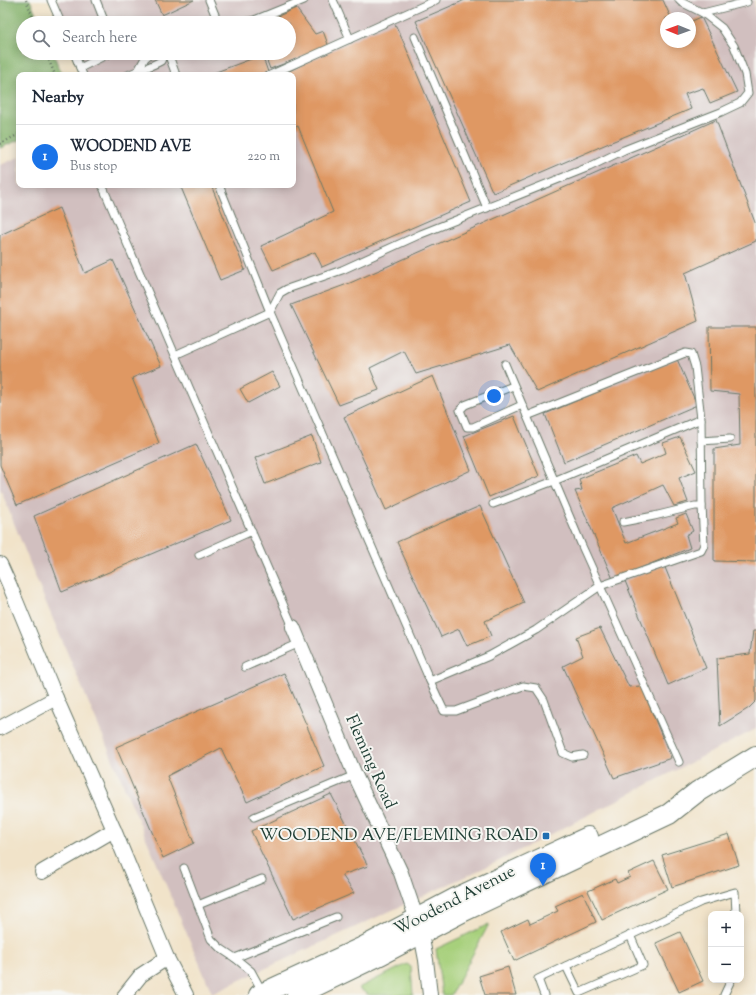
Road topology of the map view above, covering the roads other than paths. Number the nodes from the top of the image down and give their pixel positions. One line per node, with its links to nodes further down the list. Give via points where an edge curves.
1 (51, 0): 10 (lane)
2 (96, 0): 11 (lane)
3 (209, 0): 12 (lane)
4 (304, 0): 13 (lane)
5 (333, 0): 15 (lane)
6 (436, 0): 15 (lane)
7 (679, 0): 9 (lane)
8 (747, 2): 9 (lane)
9 (703, 13): 28 (lane, via 722,28 734,46 745,74 748,93 740,103)
10 (58, 16)
11 (103, 16)
12 (215, 16)
13 (264, 16)
14 (416, 37): 28 (lane)
15 (350, 39): 25 (lane)
16 (77, 60): 22 (lane)
17 (100, 60): 22 (lane)
18 (144, 60): 21 (lane)
19 (162, 60): 21 (lane)
20 (171, 60): 24 (lane)
21 (139, 70): 23 (lane)
22 (82, 72)
23 (135, 72)
24 (175, 72)
25 (277, 72)
26 (103, 188): 30 (lane)
27 (219, 188): 29 (lane)
28 (487, 208): 29 (lane, via 421,234 342,270 288,289 280,294)
29 (270, 312): 30 (lane); 50 (lane)
30 (175, 355): 42 (lane)
31 (505, 364): 32 (lane)
32 (513, 386): 33 (lane); 33 (lane, via 465,405 460,410 468,427)
33 (522, 405): 34 (lane)
34 (527, 416): 35 (lane, via 685,352 691,354 695,367); 38 (lane)
35 (701, 419): 37 (lane); 38 (lane)
36 (730, 439): 37 (lane)
37 (701, 441): 40 (lane)
38 (554, 481): 39 (lane); 46 (lane)
39 (493, 504)
40 (702, 506): 41 (lane); 46 (lane, via 704,545 700,551)
41 (623, 522)
42 (252, 532): 43 (lane); 47 (lane)
43 (200, 555)
44 (0, 564): 45 (street)
45 (4, 586): 51 (street)
46 (600, 586): 50 (lane, via 536,630 489,656); 55 (lane)
47 (293, 627): 48 (street, Fleming Road)
48 (300, 643): 49 (lane); 56 (street, Fleming Road)
49 (245, 667)
50 (430, 681): 53 (lane, via 444,711 456,711 523,686 536,688 544,700 563,753 572,757)
51 (56, 698): 52 (street); 58 (street)
52 (0, 728)
53 (583, 755)
54 (756, 756): 65 (street, Woodend Avenue, via 697,792 661,803 456,898)
55 (678, 762)
56 (354, 775): 57 (lane); 65 (street, Fleming Road, via 401,873)
57 (254, 817)
58 (114, 830): 60 (street); 67 (street)
59 (184, 868): 62 (lane)
60 (42, 872)
61 (262, 879): 62 (lane)
62 (198, 905): 68 (lane, via 211,939)
63 (736, 911): 66 (lane, via 735,892 701,902)
64 (336, 917): 68 (lane)
65 (419, 927): 71 (street, Woodend Avenue, via 363,947); 74 (street, Woodend Avenue, via 382,954); 75 (street, Fleming Road)
66 (630, 935): 69 (lane); 69 (lane, via 644,964 579,993)
67 (167, 958): 72 (street, via 141,975); 73 (street)
68 (235, 958): 71 (lane, via 251,971)
69 (566, 966): 76 (lane, via 538,979)
70 (730, 983): 77 (lane)
71 (261, 994)
72 (126, 995)
73 (186, 995)
74 (297, 995)
75 (430, 995)
76 (544, 995)
77 (724, 995)

